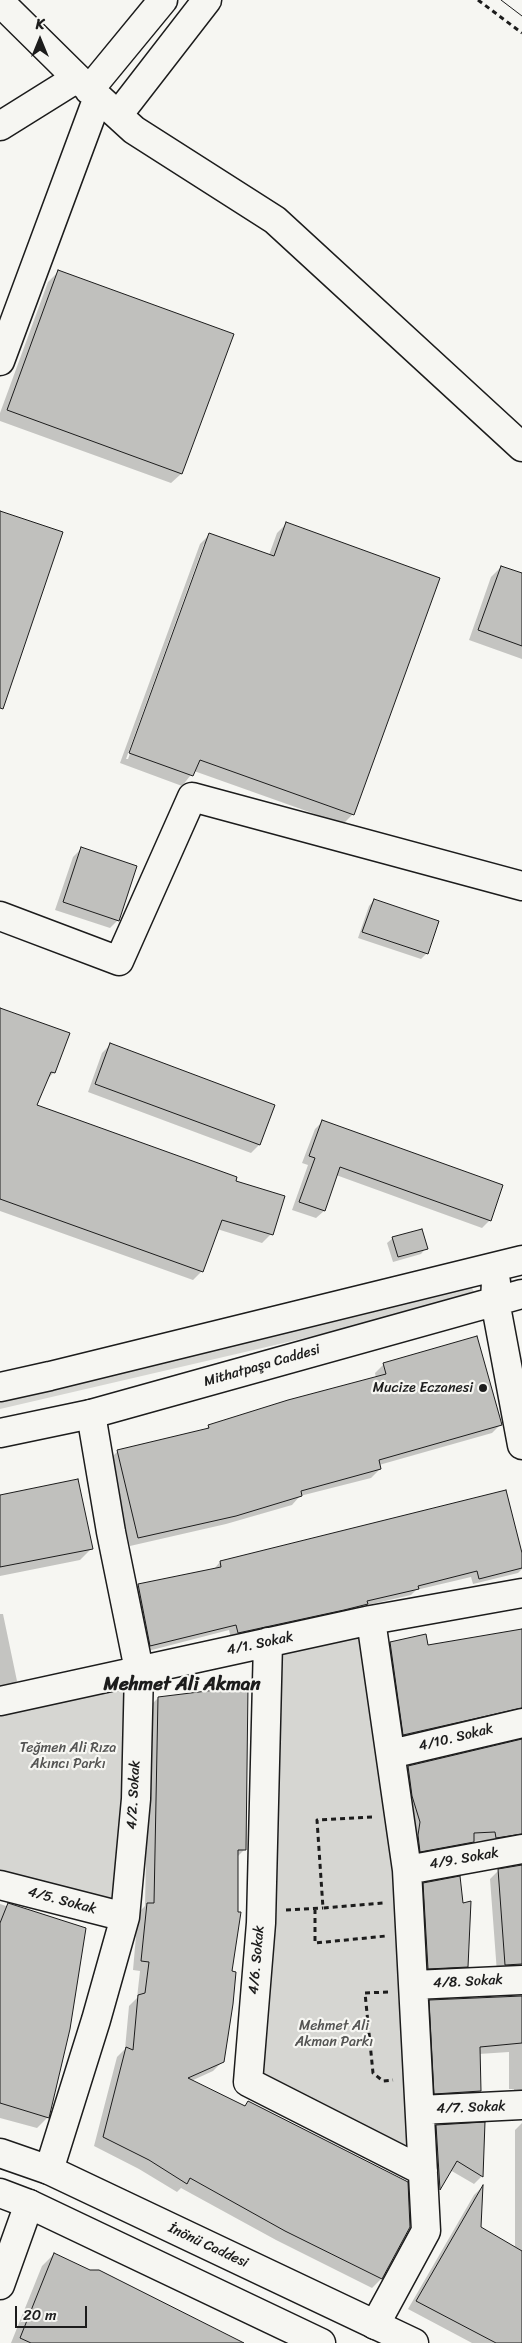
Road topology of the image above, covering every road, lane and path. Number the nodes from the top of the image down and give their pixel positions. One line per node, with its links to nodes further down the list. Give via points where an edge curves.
1 (163, 0): 6 (street)
2 (207, 0): 6 (street)
3 (478, 0): 5 (path)
4 (0, 2): 6 (street)
5 (522, 33)
6 (96, 95): 7 (street); 8 (street); 9 (street, via 134,130 275,220)
7 (0, 126)
8 (0, 361)
9 (522, 447)
10 (522, 886): 11 (street, via 192,797 118,961)
11 (0, 916)
12 (510, 1263): 13 (street); 14 (street)
13 (514, 1302): 15 (street, Mithatpaşa Caddesi); 17 (street)
14 (0, 1386)
15 (91, 1414): 16 (street, Mithatpaşa Caddesi); 21 (street, 4/2. Sokak)
16 (0, 1433)
17 (522, 1445)
18 (522, 1593): 19 (street, 4/1. Sokak)
19 (371, 1620): 20 (street, 4/1. Sokak); 24 (street)
20 (268, 1642): 21 (street, 4/1. Sokak); 42 (street, 4/6. Sokak, via 260,1923 248,2082)
21 (139, 1670): 22 (street, 4/1. Sokak); 31 (street, 4/2. Sokak, via 136,1798)
22 (0, 1701)
23 (522, 1722): 24 (street, 4/10. Sokak)
24 (390, 1754): 27 (street)
25 (372, 1817): 30 (path, via 316,1820 323,1908 384,1903)
26 (522, 1849): 27 (street, 4/9. Sokak)
27 (407, 1870): 36 (street)
28 (0, 1885): 31 (street, 4/5. Sokak)
29 (315, 1909): 33 (path, via 315,1943)
30 (385, 1911)
31 (124, 1918): 41 (street, 4/2. Sokak)
32 (386, 1928): 33 (path)
33 (387, 1936): 34 (path)
34 (388, 1945)
35 (522, 1980): 36 (street, 4/8. Sokak)
36 (402, 1988): 37 (street); 37 (path, via 365,1993 373,2073 383,2081)
37 (418, 2079): 39 (street)
38 (522, 2106): 39 (street, 4/7. Sokak)
39 (420, 2110): 42 (street)
40 (0, 2153): 41 (street, İnönü Caddesi)
41 (49, 2170): 46 (street, İnönü Caddesi)
42 (423, 2171): 46 (street, via 426,2231)
43 (0, 2194): 44 (street)
44 (29, 2204): 45 (street); 47 (street)
45 (0, 2285)
46 (375, 2325): 48 (street, İnönü Caddesi)
47 (321, 2343)
48 (414, 2343)

